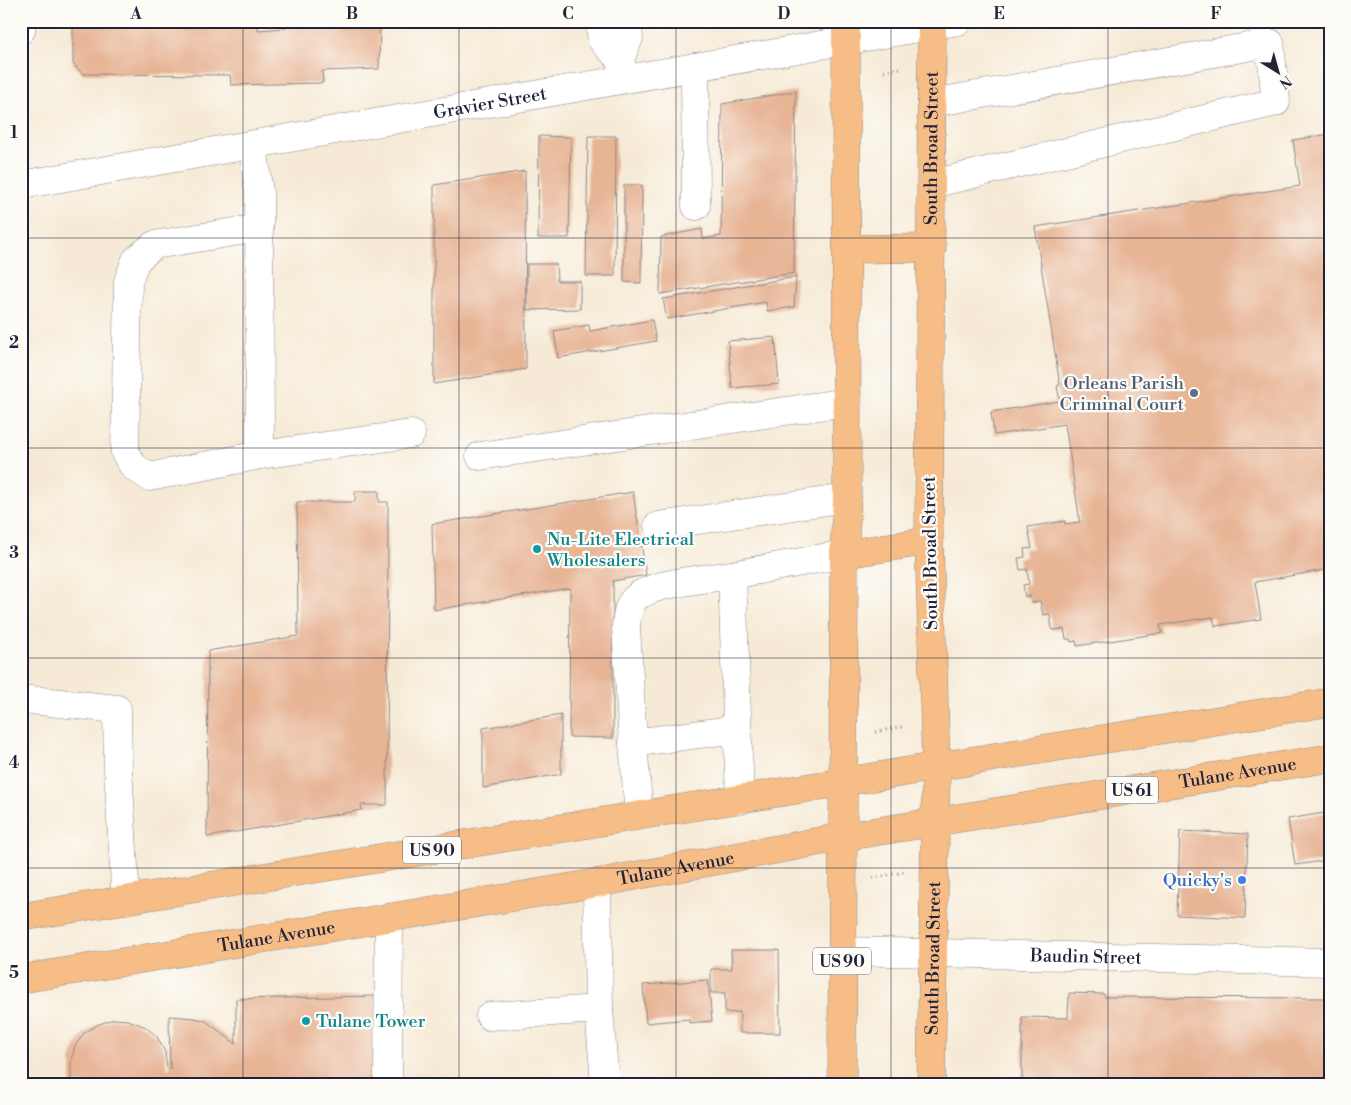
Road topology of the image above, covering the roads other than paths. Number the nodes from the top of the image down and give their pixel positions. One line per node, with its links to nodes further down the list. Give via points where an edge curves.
1 (22, 21): 6 (street)
2 (599, 21): 8 (street, via 602,40)
3 (627, 21): 8 (street, via 629,38)
4 (939, 22): 5 (street, Gravier Street); 9 (main road, South Broad Street)
5 (845, 28): 7 (street, Gravier Street); 16 (main road)
6 (21, 30)
7 (695, 67): 8 (street, Gravier Street); 13 (street)
8 (622, 69): 10 (street, Gravier Street)
9 (932, 103): 11 (main road, South Broad Street); 11 (street, via 1270,43 1276,102)
10 (253, 145): 12 (street, Gravier Street); 14 (street, via 259,192)
11 (932, 184): 15 (main road, South Broad Street)
12 (21, 185)
13 (696, 206)
14 (259, 228): 19 (street); 19 (street, via 154,245 136,260 128,281 125,453 134,467 149,477)
15 (932, 248): 16 (main road); 23 (main road, South Broad Street)
16 (847, 249): 17 (main road)
17 (847, 402): 20 (street); 21 (main road)
18 (411, 434): 19 (street)
19 (260, 455)
20 (480, 456)
21 (847, 498): 22 (street); 24 (main road)
22 (658, 526)
23 (928, 541): 24 (main road); 31 (main road, South Broad Street)
24 (844, 554): 25 (street); 32 (main road)
25 (732, 575): 28 (street); 29 (street, via 655,588 642,592 633,601 627,613 626,627)
26 (21, 699): 38 (street, via 117,709)
27 (1330, 702): 31 (main road)
28 (737, 729): 29 (street); 33 (street)
29 (633, 743): 34 (street)
30 (1330, 758): 35 (main road, Tulane Avenue / US 61)
31 (936, 768): 32 (main road); 35 (main road, South Broad Street)
32 (843, 784): 33 (main road, US 90); 36 (main road)
33 (740, 800): 34 (main road, US 90)
34 (639, 815): 38 (main road, US 90)
35 (935, 823): 36 (main road, Tulane Avenue / US 61); 42 (main road, South Broad Street)
36 (842, 838): 37 (main road, Tulane Avenue); 41 (main road, US 90)
37 (597, 883): 40 (main road, Tulane Avenue); 45 (street)
38 (126, 900): 39 (main road, US 90)
39 (21, 917)
40 (389, 918): 44 (main road, Tulane Avenue); 47 (street)
41 (842, 951): 42 (street, Baudin Street); 49 (main road, US 90)
42 (931, 954): 43 (street, Baudin Street); 50 (main road, South Broad Street)
43 (1330, 962)
44 (21, 979)
45 (599, 1009): 46 (street); 48 (street)
46 (490, 1016)
47 (388, 1084)
48 (604, 1084)
49 (842, 1084)
50 (931, 1084)

